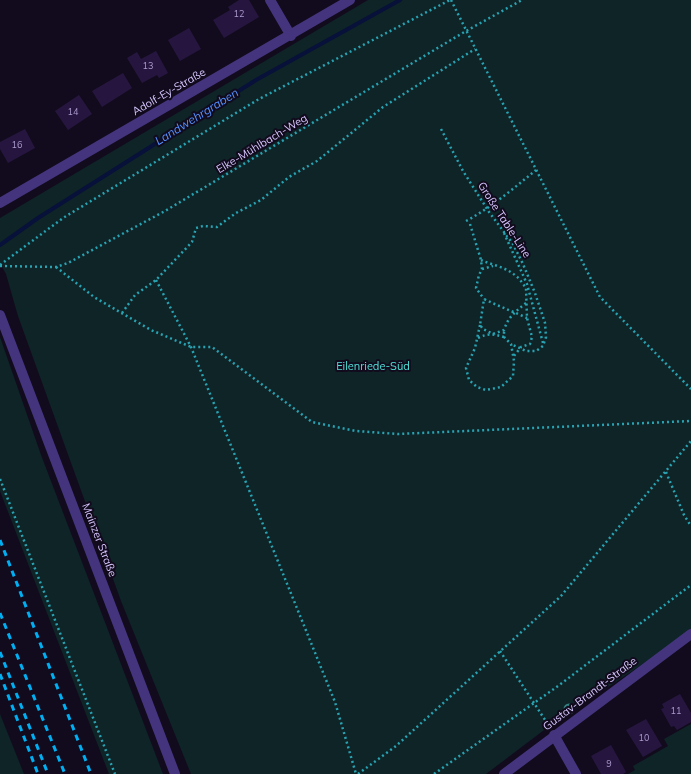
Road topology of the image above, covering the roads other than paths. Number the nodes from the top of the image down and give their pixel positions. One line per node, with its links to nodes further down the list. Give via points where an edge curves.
1 (270, 0): 3 (street)
2 (350, 0): 3 (street, Adolf-Ey-Straße)
3 (291, 36): 4 (street, Adolf-Ey-Straße)
4 (0, 203)
5 (0, 315): 8 (street, Mainzer Straße)
6 (691, 634): 7 (street, Gustav-Brandt-Straße)
7 (554, 735): 9 (street, Gustav-Brandt-Straße); 10 (street)
8 (176, 774)
9 (504, 774)
10 (576, 774)

